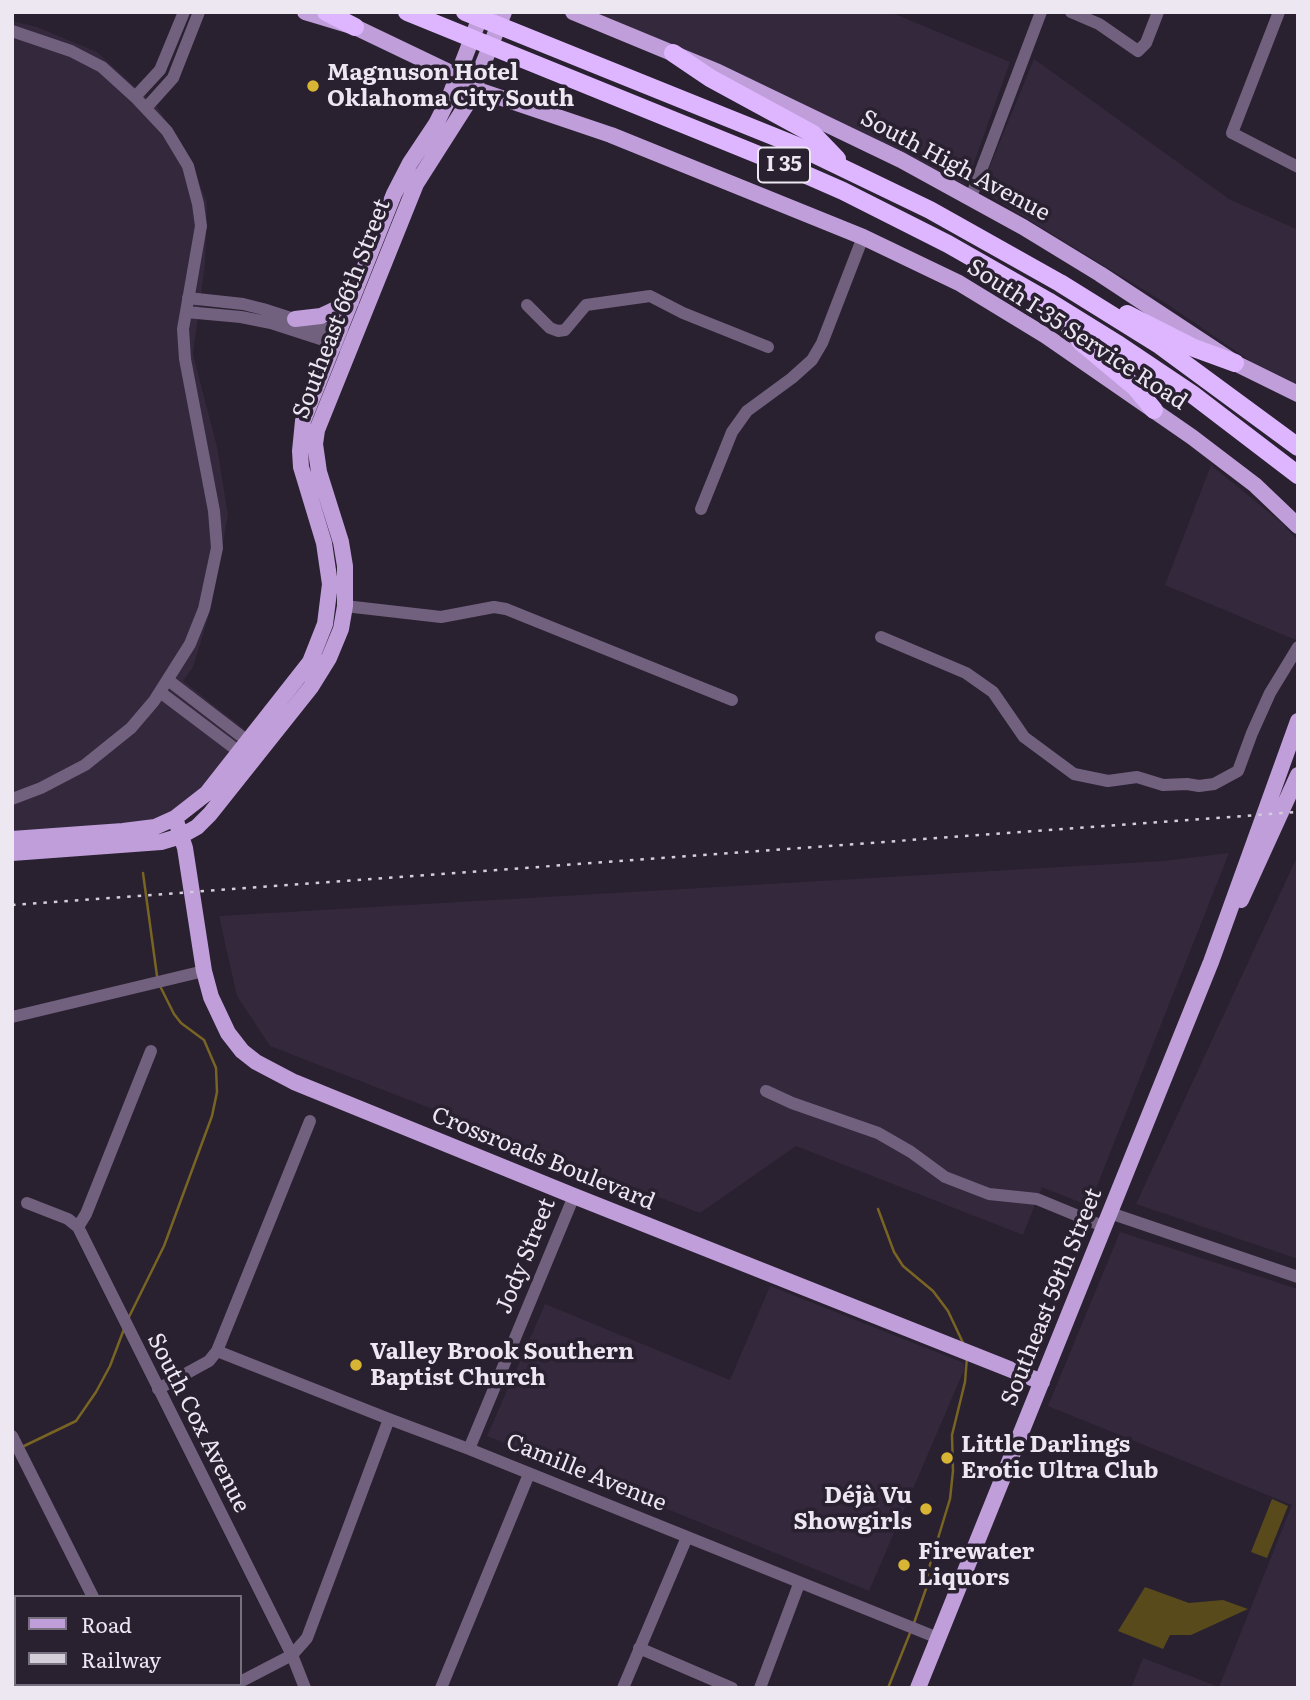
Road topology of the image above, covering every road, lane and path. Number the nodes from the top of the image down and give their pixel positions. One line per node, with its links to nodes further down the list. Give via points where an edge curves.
1 (184, 12): 19 (street, via 160,71)
2 (199, 12): 20 (street, via 173,78)
3 (304, 12): 14 (main road, South I-35 Service Road)
4 (326, 12): 14 (highway)
5 (407, 12): 27 (highway, I 35, via 843,191)
6 (465, 12): 21 (highway, I 35)
7 (482, 12): 17 (main road, Southeast 66th Street)
8 (504, 12): 18 (main road, Southeast 66th Street)
9 (573, 12): 16 (main road, South High Avenue)
10 (1041, 12): 23 (street)
11 (1071, 12): 12 (street, via 1099,24 1138,51)
12 (1158, 12)
13 (1279, 12): 22 (street, via 1232,133)
14 (355, 27): 17 (main road, South I-35 Service Road)
15 (12, 31): 19 (street, via 89,59)
16 (673, 53): 21 (highway, via 813,134); 23 (main road, South High Avenue, via 785,103)
17 (456, 76): 18 (main road, South I-35 Service Road); 28 (main road, Southeast 66th Street, via 438,119 394,194)
18 (474, 86): 24 (main road, South I-35 Service Road, via 611,135); 32 (main road, Southeast 66th Street, via 416,184)
19 (135, 97): 20 (street)
20 (146, 108): 26 (street, via 167,131 188,166 198,204 200,235)
21 (844, 167): 25 (highway, I 35)
22 (1298, 167)
23 (971, 197): 34 (main road, South High Avenue)
24 (863, 237): 36 (main road, South I-35 Service Road, via 1005,310); 39 (street, via 813,360 747,411 732,432)
25 (1060, 282): 34 (highway, via 1194,348); 37 (highway, I 35, via 1158,344)
26 (188, 298): 30 (street); 31 (street, via 243,304)
27 (1048, 301): 36 (highway, via 1081,342 1135,387); 38 (highway, I 35, via 1192,394)
28 (351, 302): 31 (main road, via 321,316); 32 (main road, Southeast 66th Street)
29 (527, 305): 33 (street, via 558,331 565,330 586,305 650,296)
30 (186, 312): 32 (street, via 241,317); 44 (street, via 185,359 217,548 204,609 190,645)
31 (295, 319): 32 (street)
32 (343, 340): 41 (main road, Southeast 66th Street, via 315,444 341,542); 48 (main road, Southeast 66th Street, via 303,421 300,451 329,567 326,624 310,662)
33 (768, 347)
34 (1235, 363): 35 (main road, South High Avenue)
35 (1298, 394)
36 (1154, 410): 40 (main road, South I-35 Service Road, via 1250,480)
37 (1298, 447)
38 (1298, 475)
39 (701, 509)
40 (1298, 526)
41 (345, 606): 46 (street, via 441,617 506,609); 48 (main road, Southeast 66th Street, via 325,666)
42 (881, 637): 43 (street, via 966,673 993,692 1024,737 1073,774 1108,781 1137,777 1163,785 1199,786 1214,784 1238,771 1270,693)
43 (1298, 647)
44 (168, 680): 45 (street); 48 (street)
45 (160, 692): 48 (street); 50 (street, via 131,728 85,765)
46 (732, 700)
47 (1298, 721): 55 (main road, Southeast 59th Street)
48 (250, 751): 51 (main road, Southeast 66th Street); 52 (main road, Southeast 66th Street, via 210,814)
49 (1298, 775): 55 (main road, Southeast 59th Street)
50 (12, 799)
51 (175, 818): 52 (main road, Crossroads Boulevard); 53 (main road, via 155,827)
52 (181, 836): 54 (main road, via 161,842); 56 (main road, Crossroads Boulevard)
53 (12, 839)
54 (12, 853)
55 (1211, 962): 63 (main road, Southeast 59th Street)
56 (204, 971): 57 (street); 61 (main road, Crossroads Boulevard, via 221,1020 242,1051 256,1062 294,1082)
57 (12, 1017)
58 (152, 1051): 64 (street)
59 (766, 1091): 63 (street, via 878,1133 945,1177 989,1195 1037,1199)
60 (310, 1121): 66 (street)
61 (574, 1196): 67 (main road, Crossroads Boulevard); 71 (street, Jody Street)
62 (27, 1203): 64 (street)
63 (1108, 1220): 65 (street); 67 (main road, Southeast 59th Street)
64 (78, 1227): 68 (street, South Cox Avenue)
65 (1298, 1278)
66 (217, 1351): 68 (street, via 209,1361); 69 (street, Camille Avenue)
67 (1042, 1382): 76 (main road, Southeast 59th Street)
68 (158, 1389): 78 (street, South Cox Avenue)
69 (389, 1419): 71 (street, Camille Avenue); 78 (street, via 307,1638)
70 (12, 1436): 75 (street)
71 (470, 1449): 72 (street, Camille Avenue)
72 (529, 1474): 73 (street, Camille Avenue); 81 (street)
73 (687, 1537): 74 (street, Camille Avenue); 77 (street)
74 (799, 1584): 76 (street, Camille Avenue); 84 (street)
75 (92, 1595)
76 (938, 1638): 85 (main road, Southeast 59th Street)
77 (639, 1648): 82 (street); 83 (street)
78 (292, 1656): 79 (street); 80 (street, South Cox Avenue)
79 (242, 1681)
80 (305, 1688)
81 (441, 1688)
82 (623, 1688)
83 (732, 1688)
84 (760, 1688)
85 (918, 1688)

